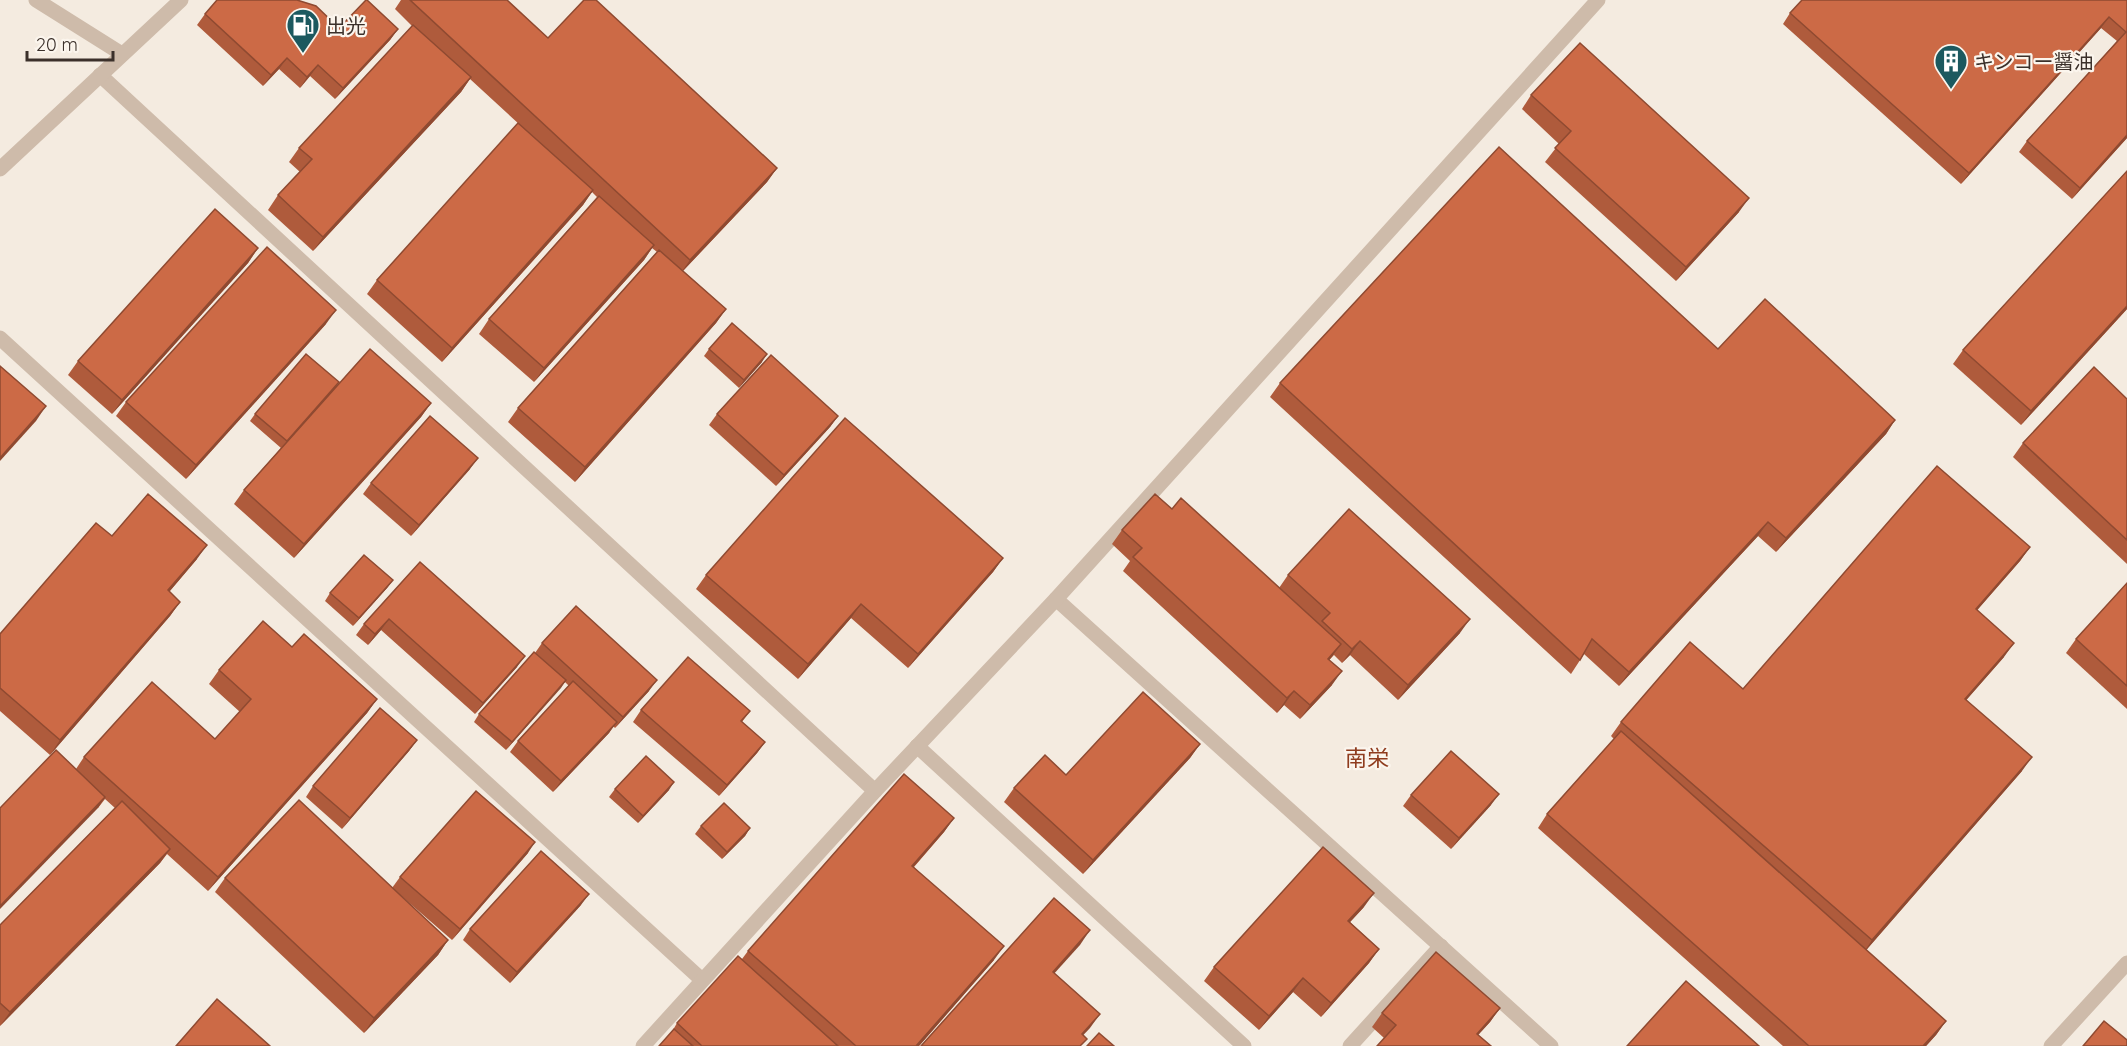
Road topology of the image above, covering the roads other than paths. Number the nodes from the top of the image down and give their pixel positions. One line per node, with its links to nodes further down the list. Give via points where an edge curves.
1 (36, 0): 4 (street)
2 (181, 0): 4 (street)
3 (1599, 0): 8 (street)
4 (122, 54): 5 (street)
5 (100, 75): 6 (street); 10 (street)
6 (0, 169)
7 (0, 338): 13 (street)
8 (1056, 598): 9 (street); 11 (street)
9 (917, 746): 10 (street); 15 (street)
10 (875, 791): 13 (street)
11 (1441, 946): 16 (street); 17 (street)
12 (2127, 963): 18 (street)
13 (702, 980): 14 (street)
14 (643, 1046)
15 (1244, 1046)
16 (1350, 1046)
17 (1551, 1046)
18 (2051, 1046)

